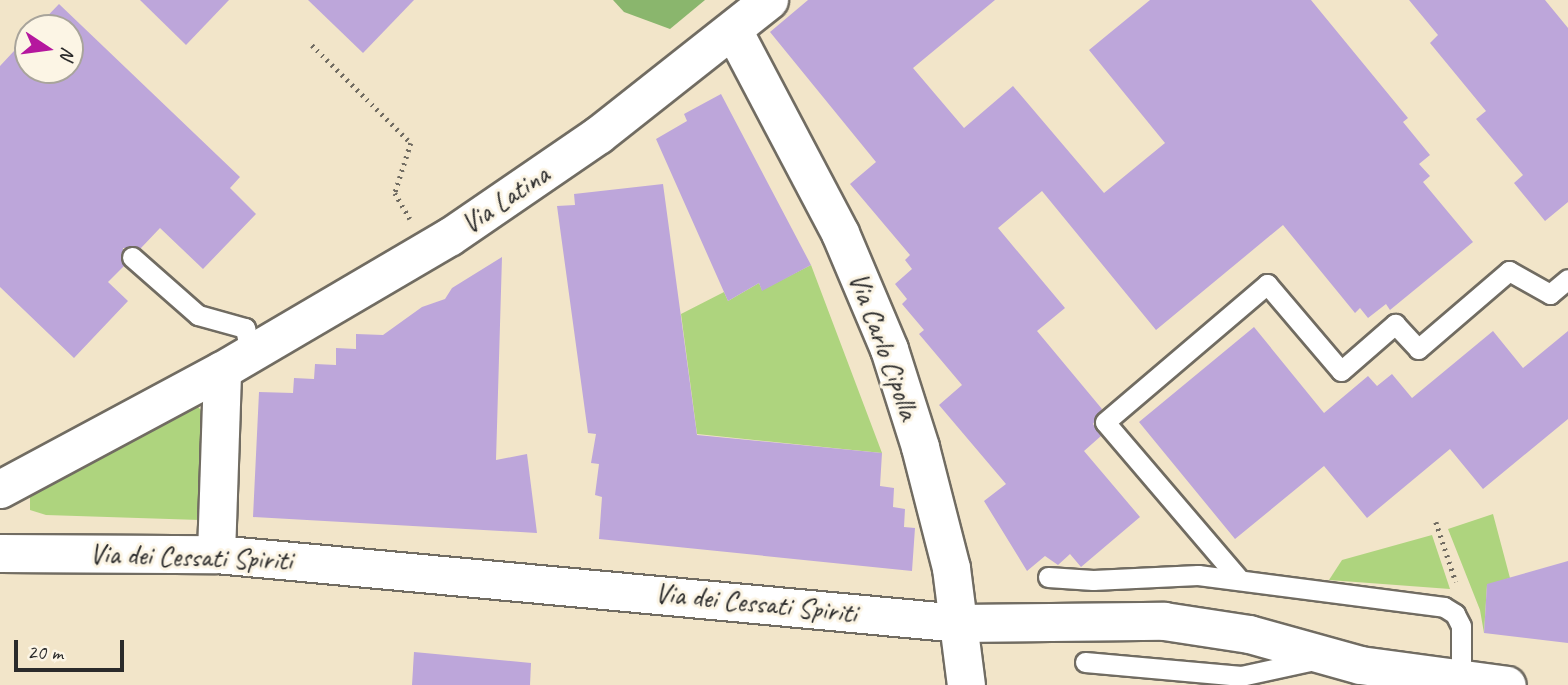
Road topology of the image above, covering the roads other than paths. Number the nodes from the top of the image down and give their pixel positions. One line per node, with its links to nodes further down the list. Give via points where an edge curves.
1 (769, 0): 2 (street, Via Latina)
2 (733, 30): 5 (street, Via Latina, via 598,135 506,199); 11 (street, Via Carlo Cipolla, via 817,187 876,315 931,484)
3 (132, 257): 5 (lane, via 198,315 245,328)
4 (1568, 279): 10 (lane, via 1550,294 1509,271 1418,349 1395,324 1340,371 1266,284 1105,422)
5 (236, 362): 6 (street, Via Latina); 8 (street)
6 (0, 489)
7 (0, 553): 8 (street, Via dei Cessati Spiriti)
8 (216, 554): 11 (street, Via dei Cessati Spiriti)
9 (1048, 577): 10 (lane, via 1093,580 1169,573)
10 (1239, 579): 14 (lane, via 1414,601 1455,614 1463,640)
11 (960, 623): 12 (street, Via dei Cessati Spiriti, via 1164,621 1248,634); 15 (street, Via Carlo Cipolla)
12 (1323, 657): 13 (lane, via 1282,671 1241,676); 14 (street, Via dei Cessati Spiriti)
13 (1085, 662)
14 (1461, 680): 16 (street, Via dei Cessati Spiriti)
15 (966, 685)
16 (1507, 685)

